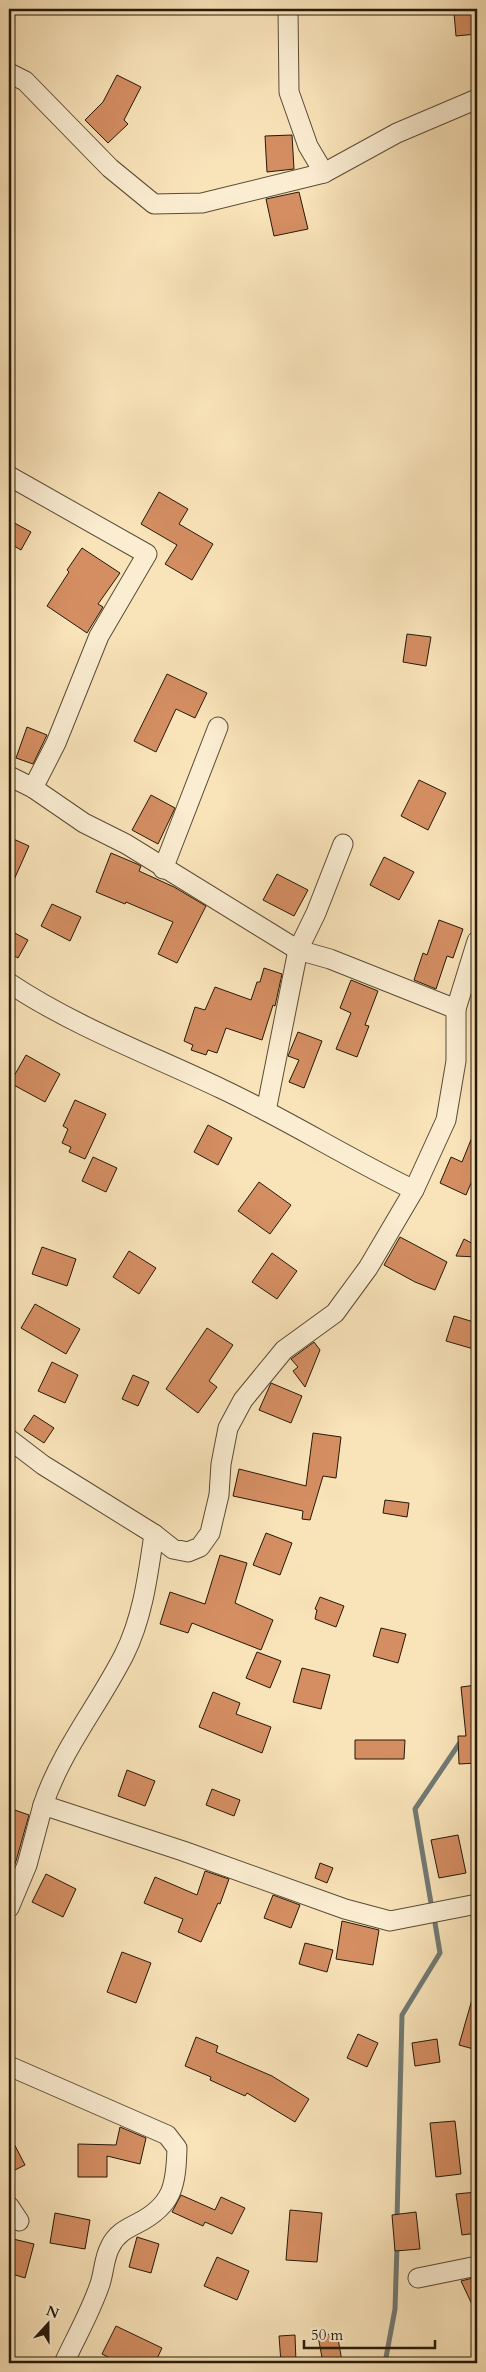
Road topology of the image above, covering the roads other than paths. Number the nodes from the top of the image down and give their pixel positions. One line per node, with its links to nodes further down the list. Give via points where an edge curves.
1 (288, 9): 4 (street, via 289,92 308,146)
2 (9, 73): 4 (street, via 25,81 110,168 154,204 202,203)
3 (477, 99): 4 (street, via 397,133)
4 (324, 173)
5 (9, 476): 8 (street, via 146,554 100,636 56,743)
6 (218, 727): 10 (street)
7 (9, 776): 8 (street)
8 (33, 788): 10 (street, via 84,823 126,844)
9 (343, 844): 12 (street)
10 (163, 869): 12 (street)
11 (477, 942): 14 (street)
12 (298, 950): 14 (street); 15 (street)
13 (9, 983): 15 (street, via 74,1021)
14 (456, 1009): 16 (street, via 456,1062 446,1120)
15 (266, 1111): 16 (street)
16 (414, 1190): 18 (street, via 368,1268 335,1313 284,1350 243,1400 228,1428 219,1495 210,1533 200,1547 188,1552 173,1549)
17 (9, 1438): 18 (street, via 43,1465)
18 (154, 1534): 19 (street, via 146,1591 124,1654 60,1763)
19 (43, 1806): 20 (street, via 183,1851 345,1909 390,1920); 21 (street, via 27,1865)
20 (477, 1904)
21 (9, 1908)
22 (9, 2066): 25 (street, via 167,2134 177,2148 168,2200 156,2213 125,2229 109,2247 100,2283)
23 (477, 2266): 24 (street)
24 (418, 2278)
25 (64, 2363)

